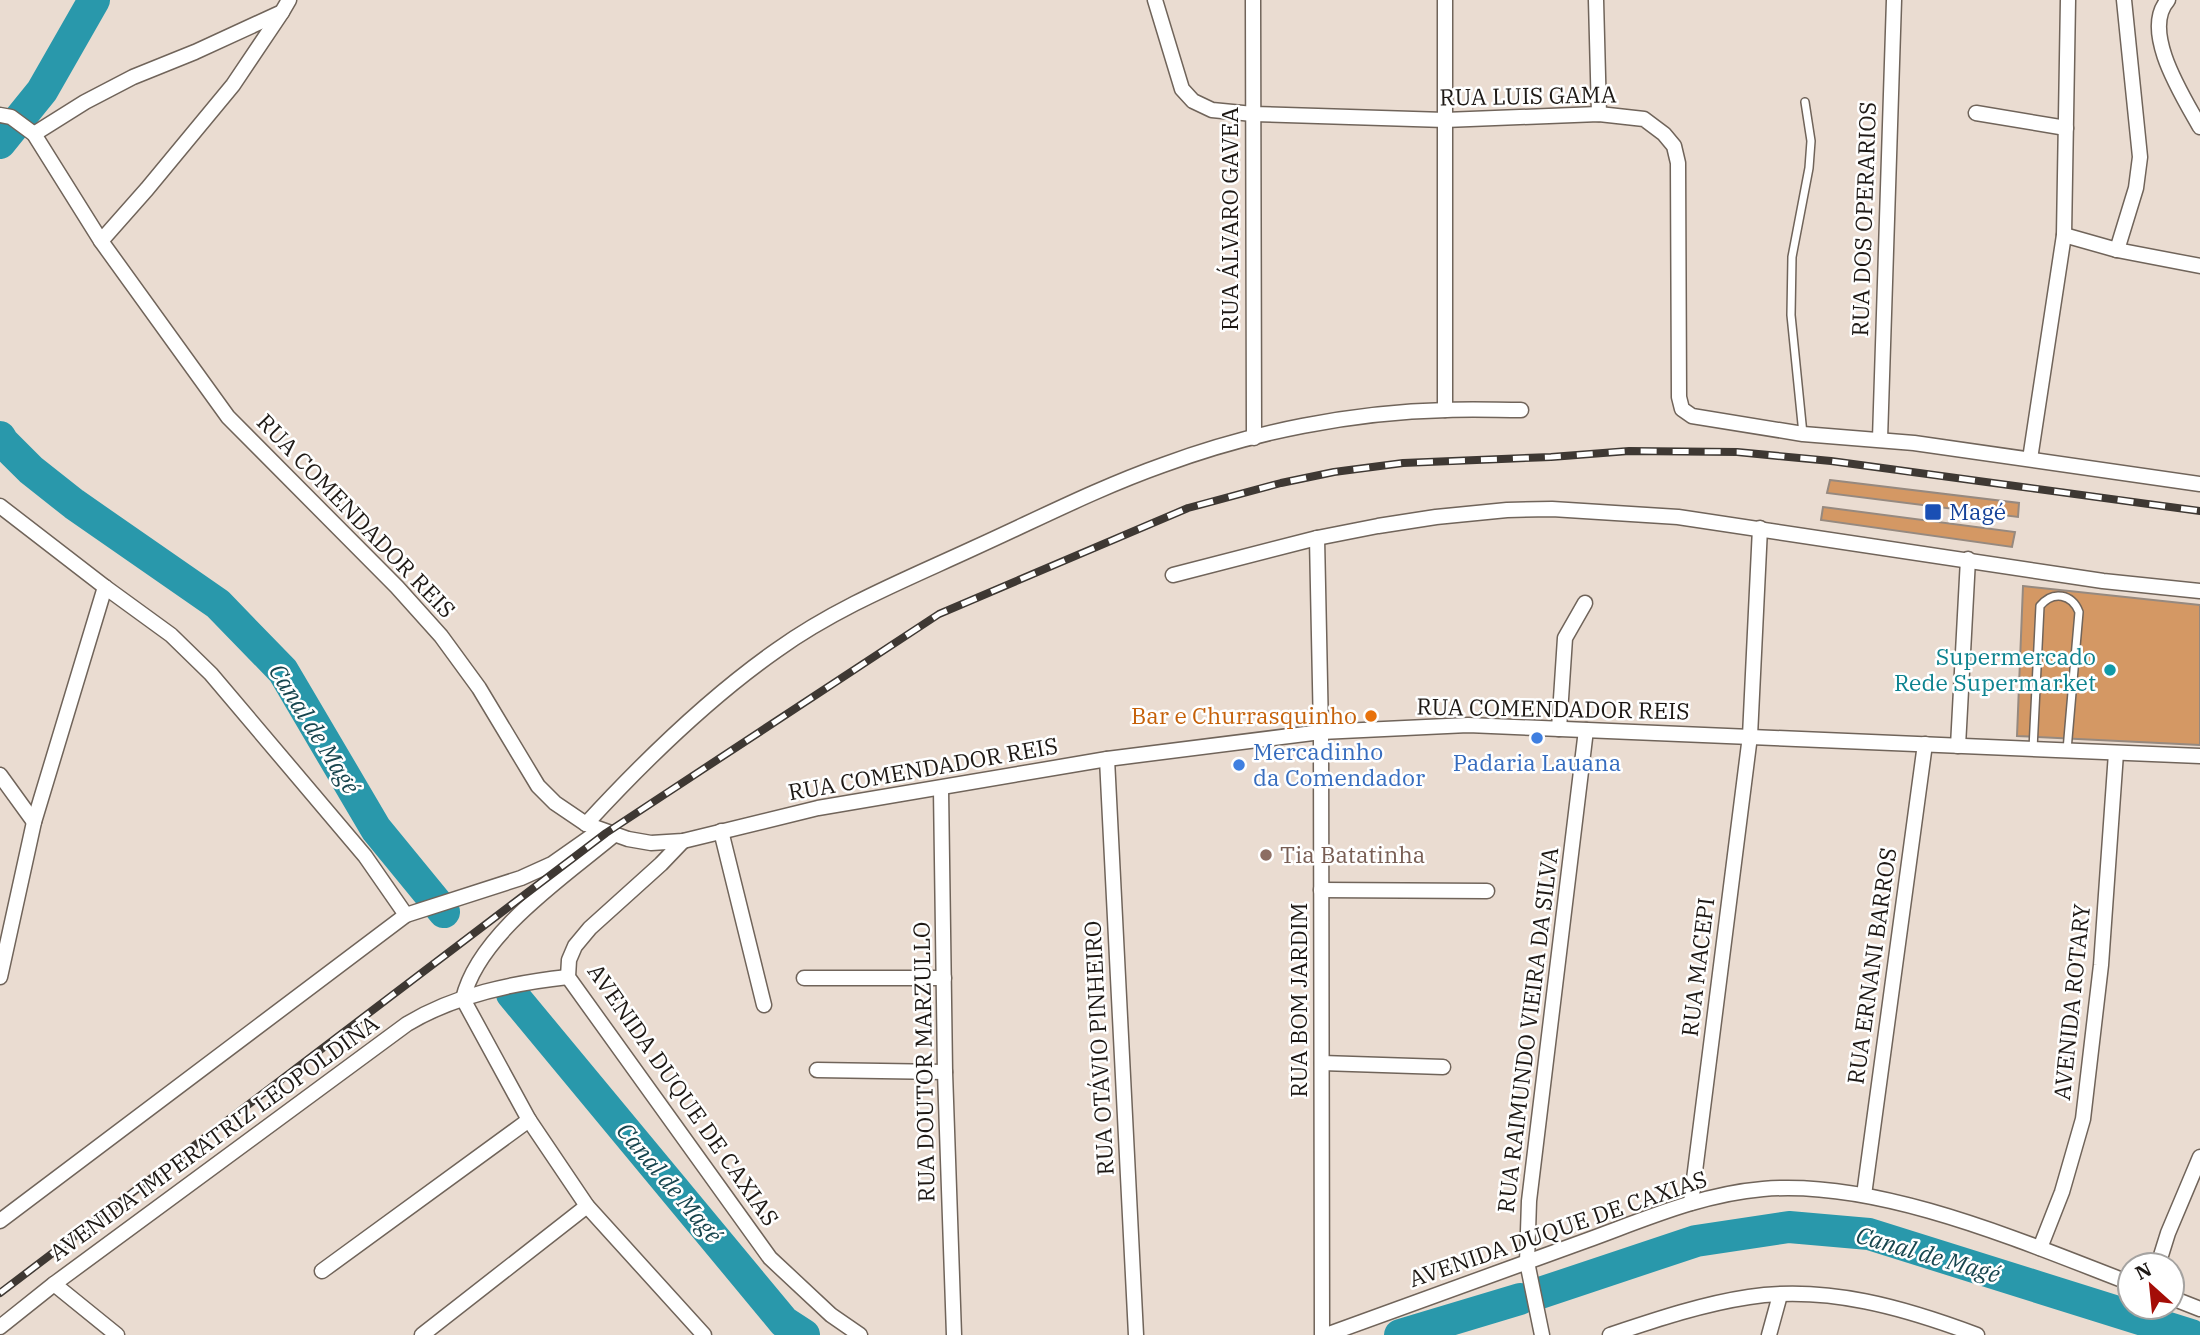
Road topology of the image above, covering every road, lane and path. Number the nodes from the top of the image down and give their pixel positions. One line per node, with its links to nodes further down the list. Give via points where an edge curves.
1 (1155, 0): 12 (street, RUA LUIS GAMA, via 1182,89 1212,110)
2 (1253, 0): 12 (street, RUA ÁLVARO GAVEA)
3 (1445, 0): 15 (street)
4 (1596, 0): 13 (street)
5 (1894, 0): 27 (street, RUA DOS OPERARIOS)
6 (2068, 0): 17 (street)
7 (2124, 0): 21 (street, via 2140,157 2136,188)
8 (2168, 0): 16 (street, via 2159,18 2162,48)
9 (285, 6): 18 (street, via 195,52 133,76); 20 (street, via 233,85)
10 (1805, 102): 25 (lane, via 1811,141 1792,257 1791,315)
11 (1976, 113): 17 (street)
12 (1253, 114): 15 (street, RUA LUIS GAMA); 26 (street, RUA ÁLVARO GAVEA)
13 (1599, 114): 15 (street, RUA LUIS GAMA); 25 (street, RUA LUIS GAMA, via 1644,120 1674,146 1682,409 1704,419)
14 (5, 116): 18 (street, RUA COMENDADOR REIS)
15 (1445, 120): 23 (street)
16 (2200, 127)
17 (2066, 128): 19 (street)
18 (34, 134): 20 (street, RUA COMENDADOR REIS)
19 (2064, 235): 21 (street); 28 (street)
20 (101, 242): 52 (street, RUA COMENDADOR REIS, via 228,416 441,636 479,688 538,786)
21 (2117, 250): 22 (street)
22 (2200, 266)
23 (1445, 410): 24 (street); 26 (street, via 1359,418)
24 (1521, 410)
25 (1803, 434): 27 (street, RUA LUIS GAMA)
26 (1254, 438): 52 (street, via 1151,469 856,603 778,649 722,693 629,778)
27 (1880, 439): 28 (street, RUA LUIS GAMA)
28 (2030, 459): 29 (street, RUA LUIS GAMA)
29 (2200, 484)
30 (0, 506): 35 (street)
31 (1760, 528): 32 (street, via 1678,517 1541,509 1436,517); 33 (street); 41 (street, RUA MACEPI)
32 (1317, 538): 34 (street); 40 (street, RUA BOM JARDIM)
33 (1968, 559): 36 (street); 43 (street)
34 (1173, 575)
35 (105, 587): 51 (street); 58 (street, via 171,635 211,674 365,856)
36 (2200, 591)
37 (1585, 603): 38 (street, via 1565,638)
38 (1559, 729): 39 (street, RUA COMENDADOR REIS); 40 (street, RUA COMENDADOR REIS, via 1468,726)
39 (1586, 730): 41 (street, RUA COMENDADOR REIS); 77 (street, RUA RAIMUNDO VIEIRA DA SILVA, via 1534,1149)
40 (1321, 732): 48 (street, RUA COMENDADOR REIS); 56 (street, RUA BOM JARDIM)
41 (1750, 736): 42 (street, RUA COMENDADOR REIS); 72 (street, RUA MACEPI)
42 (1925, 744): 43 (street, RUA COMENDADOR REIS); 71 (street, RUA ERNANI BARROS)
43 (1958, 746): 44 (street, RUA COMENDADOR REIS)
44 (2033, 749): 45 (street, RUA COMENDADOR REIS); 45 (lane, via 2040,606 2052,596 2070,598 2079,612)
45 (2067, 751): 46 (street, RUA COMENDADOR REIS)
46 (2116, 753): 47 (street, RUA COMENDADOR REIS); 75 (street, AVENIDA ROTARY, via 2101,965 2084,1119)
47 (2200, 756)
48 (1107, 759): 50 (street, RUA COMENDADOR REIS); 88 (street, RUA OTÁVIO PINHEIRO)
49 (0, 775): 51 (street)
50 (941, 789): 53 (street, RUA COMENDADOR REIS, via 818,808); 62 (street, RUA DOUTOR MARZULLO)
51 (34, 822): 59 (street)
52 (592, 827): 54 (street, RUA COMENDADOR REIS); 58 (street, via 552,864)
53 (721, 831): 55 (street, RUA COMENDADOR REIS); 64 (street)
54 (614, 835): 55 (street, RUA COMENDADOR REIS, via 651,842); 63 (street, via 503,931 467,981)
55 (683, 841): 60 (street, AVENIDA DUQUE DE CAXIAS, via 590,928 575,946)
56 (1321, 890): 57 (street); 65 (street, RUA BOM JARDIM)
57 (1487, 891)
58 (406, 915): 74 (street)
59 (0, 977)
60 (568, 977): 63 (street, AVENIDA IMPERATRIZ LEOPOLDINA); 86 (street, AVENIDA DUQUE DE CAXIAS, via 770,1258 831,1315)
61 (804, 978): 62 (street)
62 (944, 978): 68 (street, RUA DOUTOR MARZULLO)
63 (463, 999): 69 (street); 80 (street, AVENIDA IMPERATRIZ LEOPOLDINA, via 407,1024)
64 (764, 1005)
65 (1322, 1063): 66 (street); 89 (street, RUA BOM JARDIM)
66 (1443, 1067)
67 (817, 1070): 68 (street)
68 (945, 1072): 87 (street, RUA DOUTOR MARZULLO)
69 (529, 1120): 73 (street); 78 (street)
70 (2200, 1157): 76 (street)
71 (1864, 1195): 72 (street, AVENIDA DUQUE DE CAXIAS, via 1763,1189); 75 (street, AVENIDA DUQUE DE CAXIAS)
72 (1691, 1203): 77 (street, AVENIDA DUQUE DE CAXIAS)
73 (587, 1206): 84 (street); 85 (street)
74 (0, 1222)
75 (2040, 1248): 79 (street, AVENIDA DUQUE DE CAXIAS)
76 (2162, 1251)
77 (1527, 1262): 89 (street, AVENIDA DUQUE DE CAXIAS); 90 (street, RUA RAIMUNDO VIEIRA DA SILVA)
78 (322, 1270)
79 (2116, 1278)
80 (54, 1284): 82 (street, AVENIDA IMPERATRIZ LEOPOLDINA); 83 (street)
81 (1780, 1294): 91 (street, via 1712,1305); 92 (street); 93 (street, via 1842,1296 1926,1315)
82 (0, 1327)
83 (117, 1335)
84 (422, 1335)
85 (705, 1335)
86 (860, 1335)
87 (954, 1335)
88 (1136, 1335)
89 (1324, 1335)
90 (1542, 1335)
91 (1610, 1335)
92 (1769, 1335)
93 (1978, 1335)

